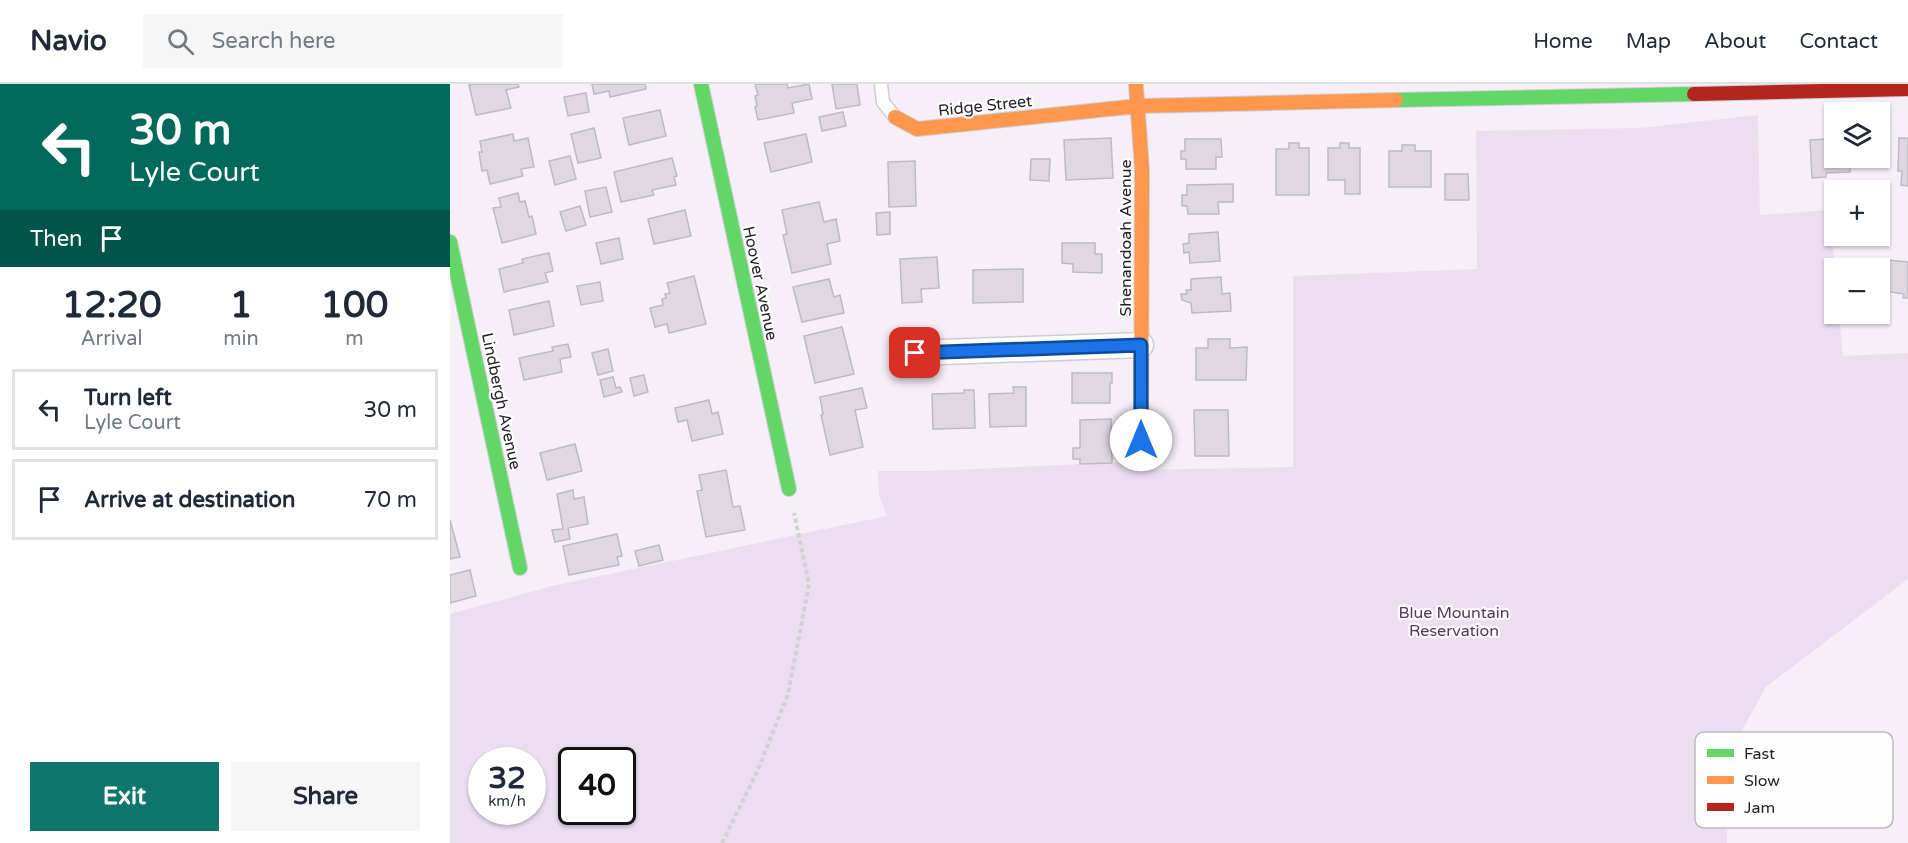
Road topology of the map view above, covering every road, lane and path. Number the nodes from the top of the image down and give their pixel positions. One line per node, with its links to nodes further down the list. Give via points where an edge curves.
1 (701, 84): 11 (street, Hoover Avenue)
2 (881, 84): 6 (lane, via 883,102)
3 (1136, 84): 5 (street, Shenandoah Avenue)
4 (1908, 89): 5 (street, Ridge Street)
5 (1138, 106): 6 (street, Ridge Street, via 917,129); 8 (street, Shenandoah Avenue, via 1142,169)
6 (895, 117)
7 (450, 242): 12 (street, Lindbergh Avenue)
8 (1141, 345): 9 (street); 10 (street, Shenandoah Avenue)
9 (915, 353)
10 (1141, 463)
11 (789, 489): 13 (path, via 809,584 805,606 788,694 757,772)
12 (520, 568)
13 (722, 843)

